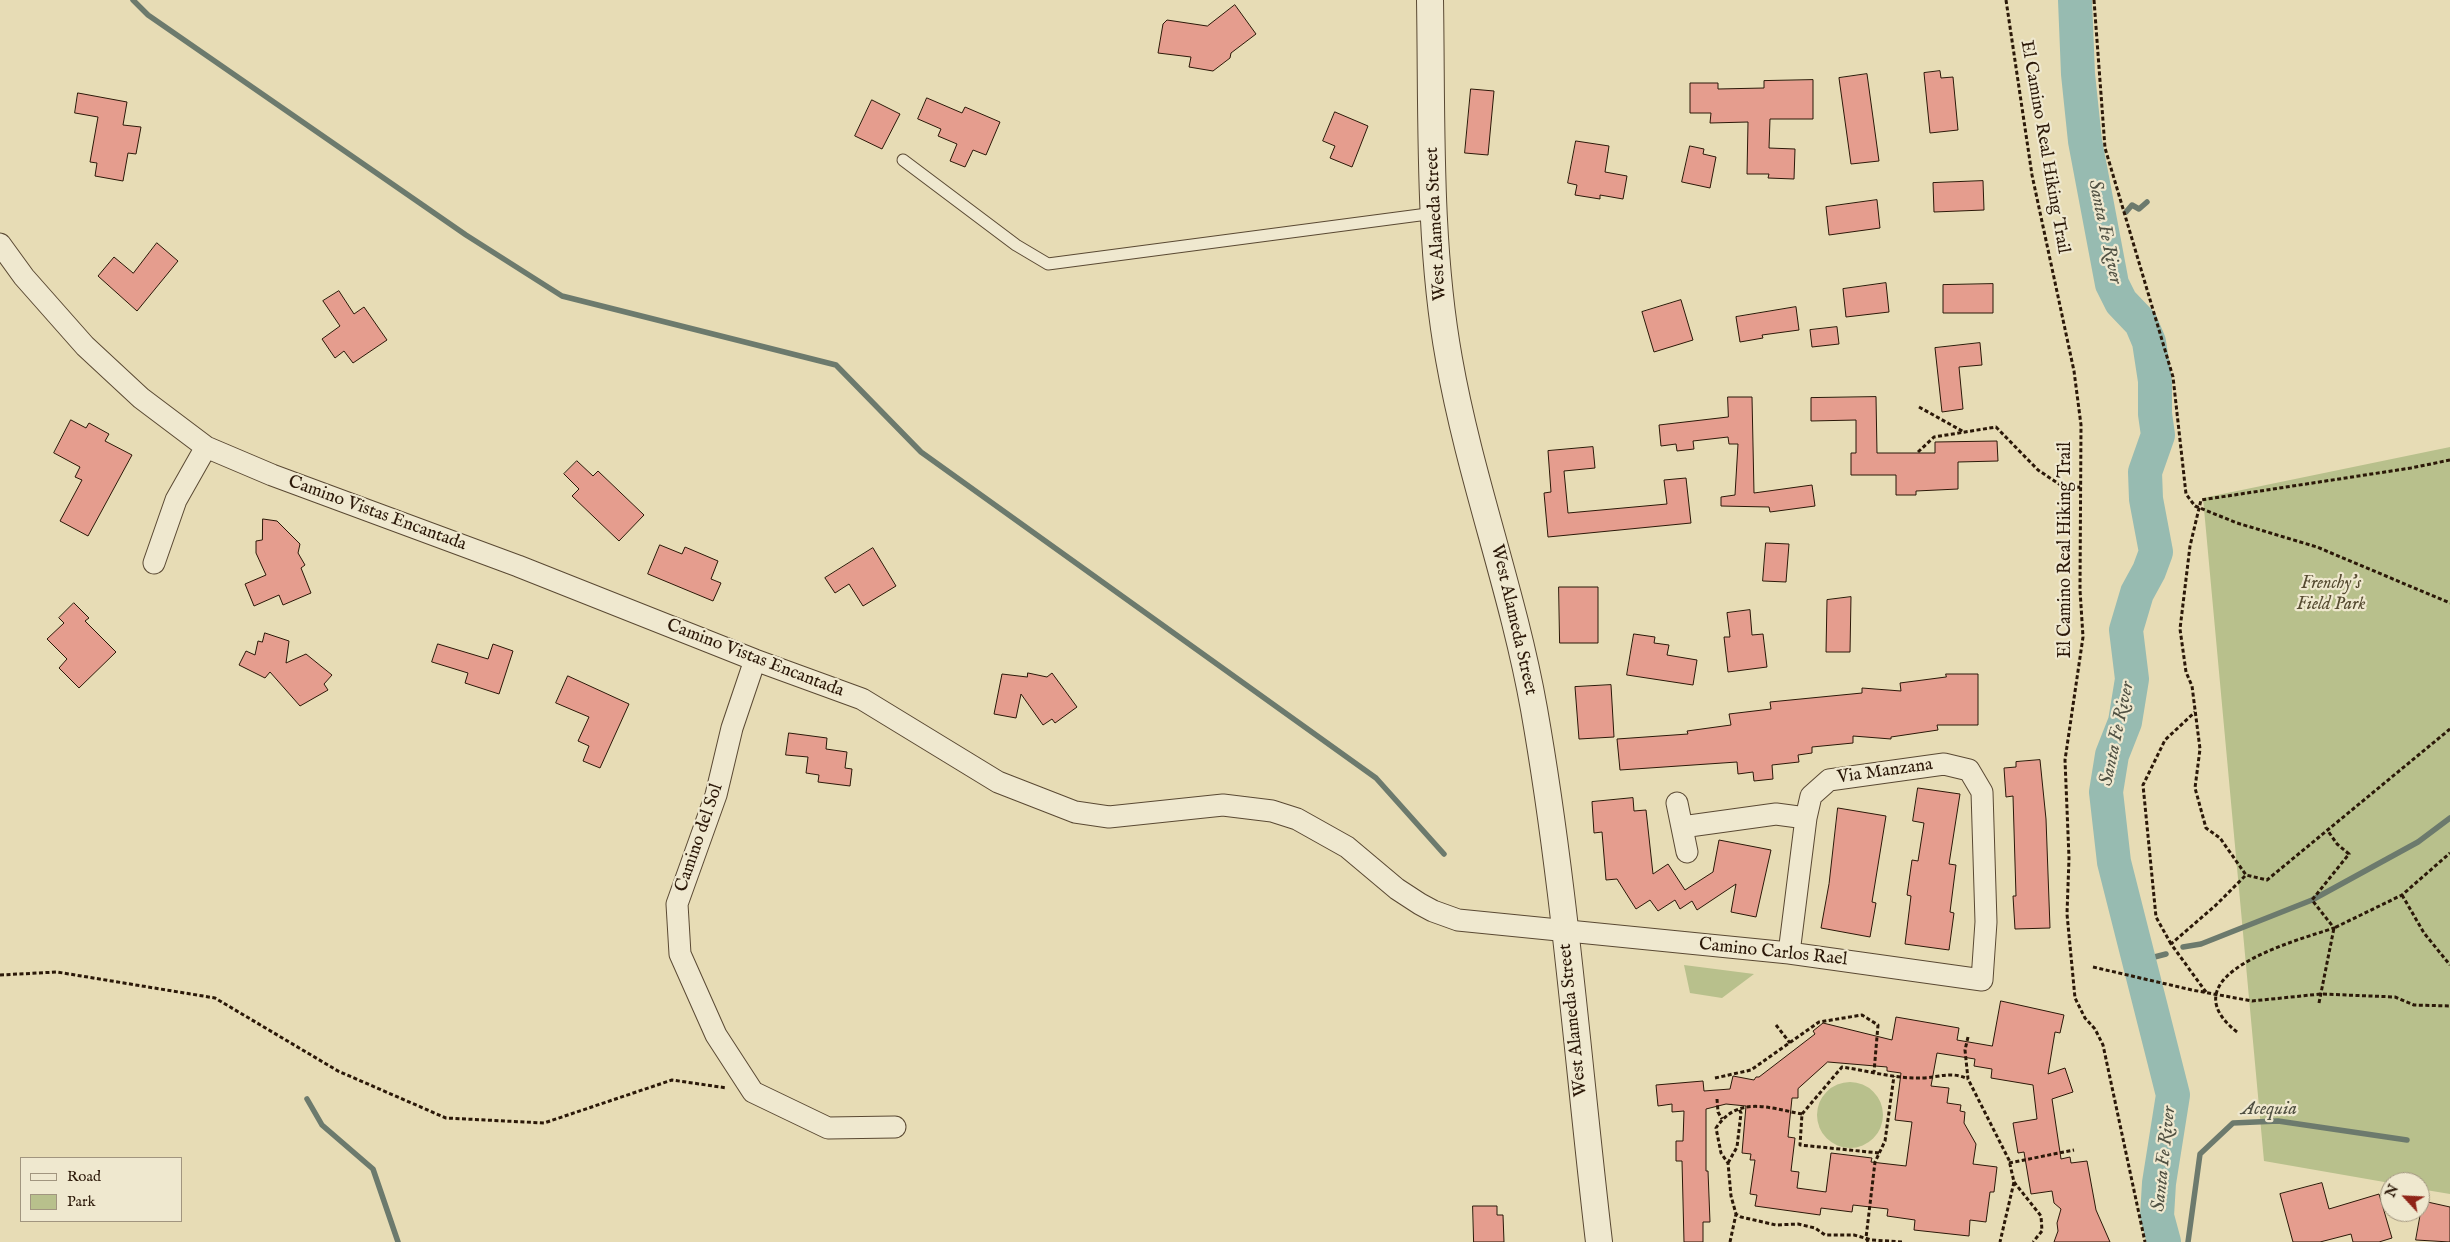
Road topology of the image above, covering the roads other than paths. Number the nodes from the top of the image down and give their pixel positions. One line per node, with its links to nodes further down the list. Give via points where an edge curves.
1 (1430, 0): 3 (street, West Alameda Street)
2 (903, 160): 3 (lane, via 1016,245 1048,264)
3 (1435, 213): 12 (street, West Alameda Street, via 1440,298 1450,364 1527,671 1542,754)
4 (0, 244): 5 (street, Camino Vistas Encantada, via 24,277 85,346 140,398)
5 (206, 447): 6 (street, via 176,500); 7 (street, Camino Vistas Encantada)
6 (154, 563)
7 (755, 660): 12 (street, Camino Vistas Encantada, via 862,699 998,782 1074,812 1109,817 1223,805 1272,810 1329,835 1397,889 1433,911 1483,924); 15 (street, Camino del Sol, via 732,728 716,795 678,904 680,954 716,1035 753,1092 828,1128)
8 (1677, 803): 10 (street)
9 (1806, 818): 10 (street, via 1776,814); 13 (street, Via Manzana); 14 (street, Via Manzana, via 1811,796 1830,780 1944,764 1969,770 1982,792 1986,922)
10 (1682, 826): 11 (street)
11 (1687, 852)
12 (1564, 931): 13 (street, Camino Carlos Rael); 16 (street, West Alameda Street)
13 (1789, 953): 14 (street, Camino Carlos Rael)
14 (1982, 980)
15 (895, 1127)
16 (1600, 1242)

